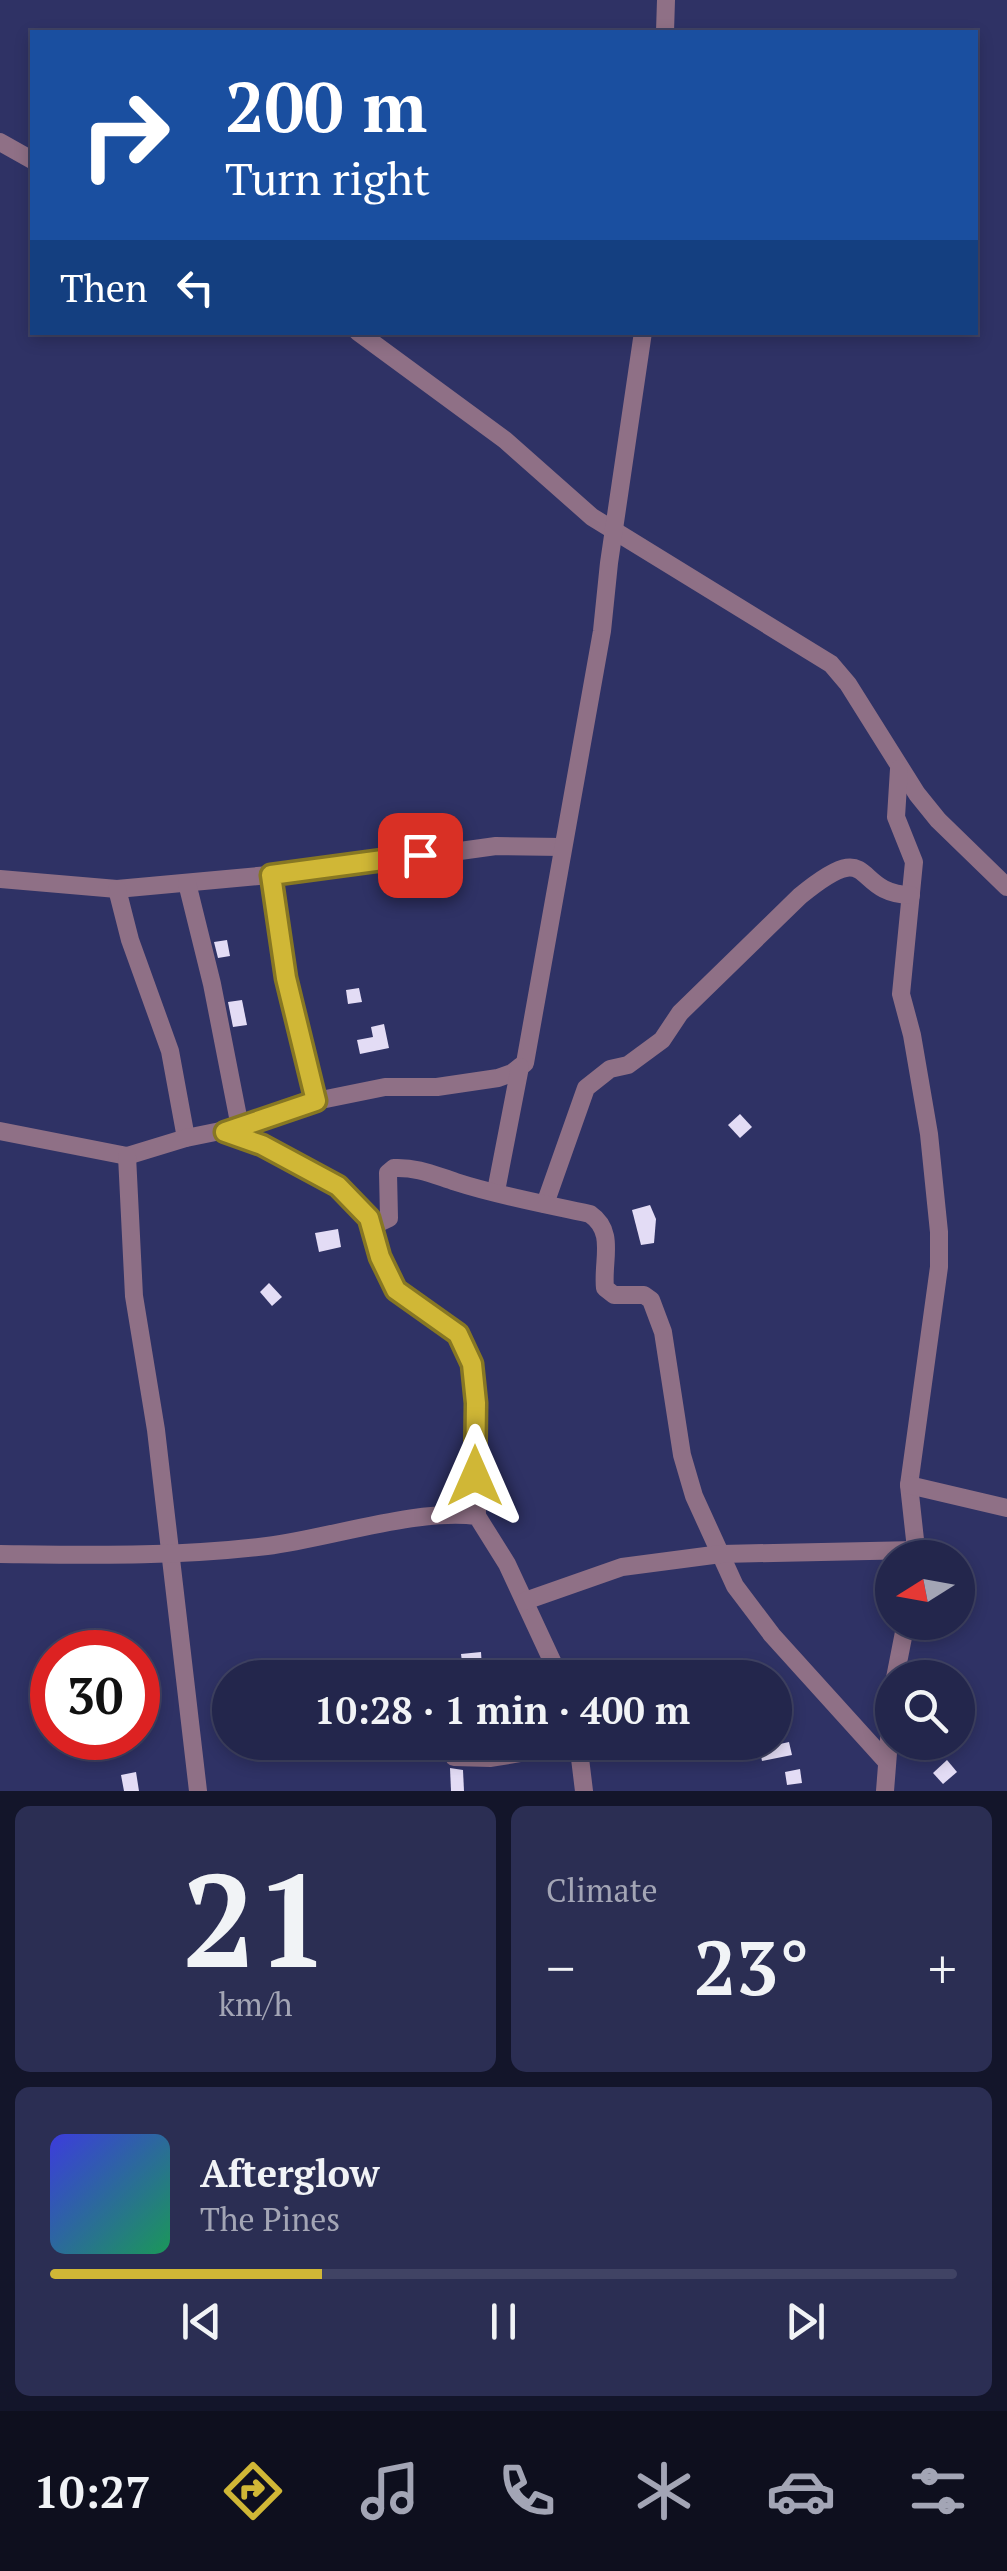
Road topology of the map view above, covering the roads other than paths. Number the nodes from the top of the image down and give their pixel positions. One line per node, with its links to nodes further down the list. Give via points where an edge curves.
1 (666, 0): 2 (street)
2 (665, 30)
3 (0, 142): 4 (street)
4 (30, 159)
5 (362, 335): 7 (street)
6 (643, 335): 7 (street)
7 (615, 529): 8 (street, via 831,664); 9 (street)
8 (899, 768): 13 (street, via 938,820); 15 (street, via 896,817 914,862)
9 (562, 847): 10 (street, via 496,846); 16 (street, via 533,1030)
10 (271, 875): 12 (street); 17 (street, via 286,978)
11 (0, 879): 14 (street)
12 (186, 882): 14 (street); 18 (street, via 209,970)
13 (1007, 886)
14 (117, 889): 20 (street, via 170,1052)
15 (911, 895): 23 (street, via 890,893 852,866 800,896 680,1013 662,1040 586,1088); 25 (street, via 900,994 929,1134 939,1267)
16 (520, 1066): 17 (street, via 478,1082 384,1087); 22 (street)
17 (316, 1101): 18 (street)
18 (232, 1130): 20 (street); 24 (street, via 328,1179 364,1210)
19 (0, 1131): 21 (street)
20 (186, 1138): 21 (street)
21 (126, 1156): 32 (street, via 134,1296)
22 (496, 1191): 23 (street); 24 (street, via 428,1170 394,1168 388,1173 391,1214)
23 (545, 1204): 30 (street, via 602,1222 608,1293 651,1300 666,1345 682,1455)
24 (372, 1226): 27 (street, via 396,1290 466,1346 476,1403)
25 (910, 1485): 26 (street); 28 (street)
26 (1007, 1508)
27 (478, 1516): 32 (street, via 437,1516 269,1546); 33 (street)
28 (916, 1540)
29 (0, 1554): 32 (street)
30 (720, 1554): 31 (street); 33 (street, via 622,1567); 36 (street, via 772,1636)
31 (875, 1554)
32 (169, 1555): 37 (street)
33 (525, 1600): 34 (street)
34 (551, 1660)
35 (580, 1760): 38 (street)
36 (886, 1761): 39 (street)
37 (198, 1791)
38 (584, 1791)
39 (885, 1791)

